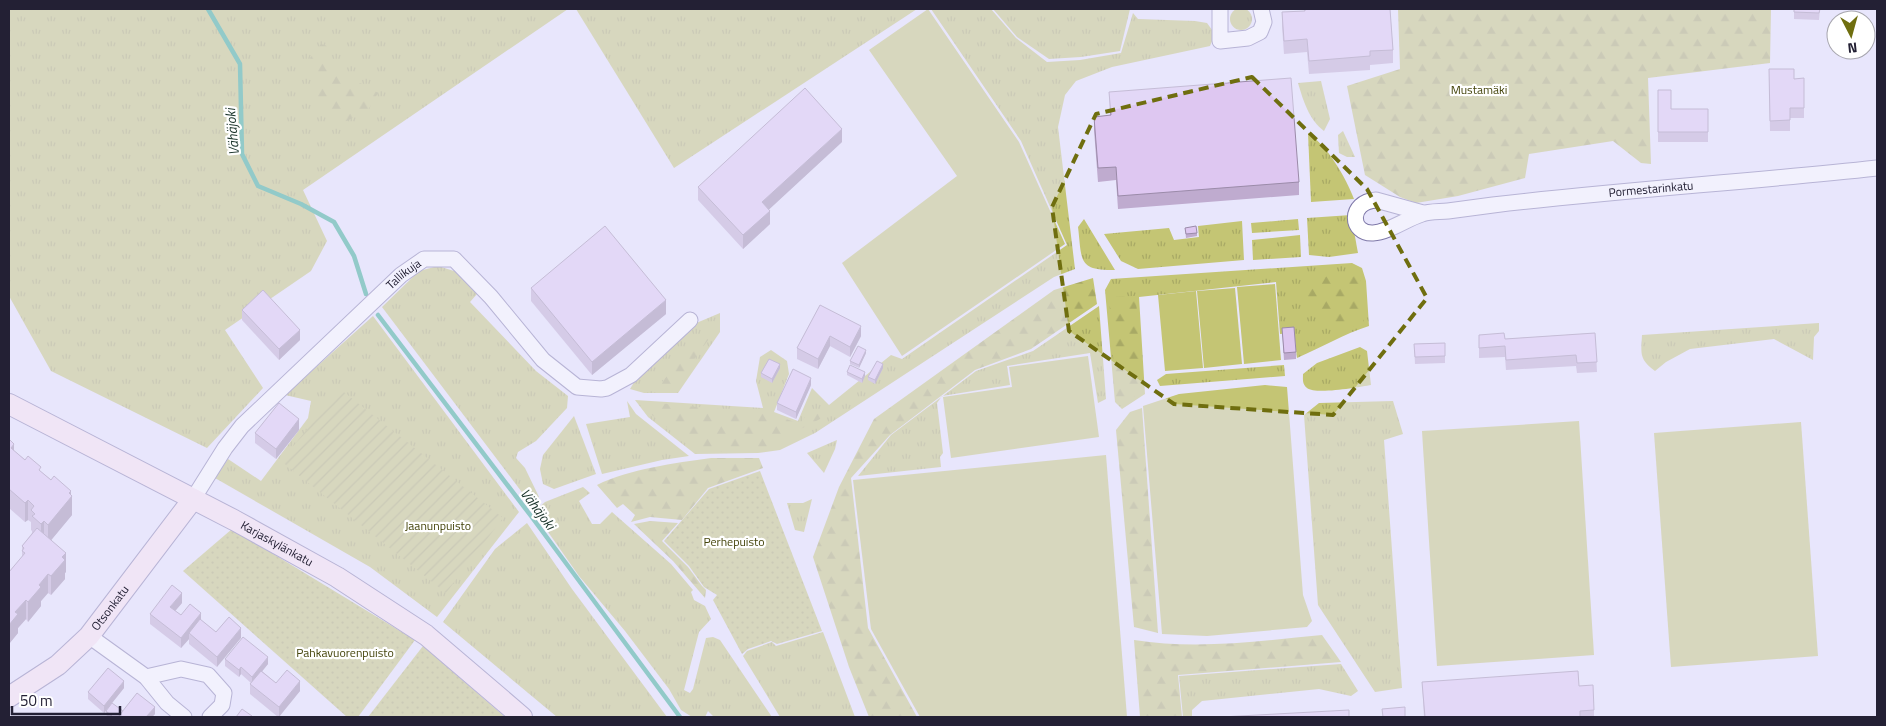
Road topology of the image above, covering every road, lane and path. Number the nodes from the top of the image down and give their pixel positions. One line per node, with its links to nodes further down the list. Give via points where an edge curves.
1 (1220, 9): 2 (street, via 1220,41 1248,38 1260,32 1264,22)
2 (1260, 9)
3 (1877, 168): 4 (street, Pormestarinkatu)
4 (1423, 213)
5 (690, 320): 7 (street, Tallikuja, via 631,375 607,388 577,387 543,360 491,297 454,260 424,259 401,274 242,426)
6 (9, 404): 7 (street, Karjaskylänkatu)
7 (193, 499): 8 (street, Otsonkatu); 13 (street, Karjaskylänkatu, via 337,577 426,635)
8 (89, 636): 9 (street); 10 (street, Otsonkatu, via 58,665)
9 (146, 677): 11 (street, via 167,703); 12 (street, via 182,669 208,675 224,693 222,705)
10 (9, 697)
11 (184, 717)
12 (210, 717)
13 (522, 717)

